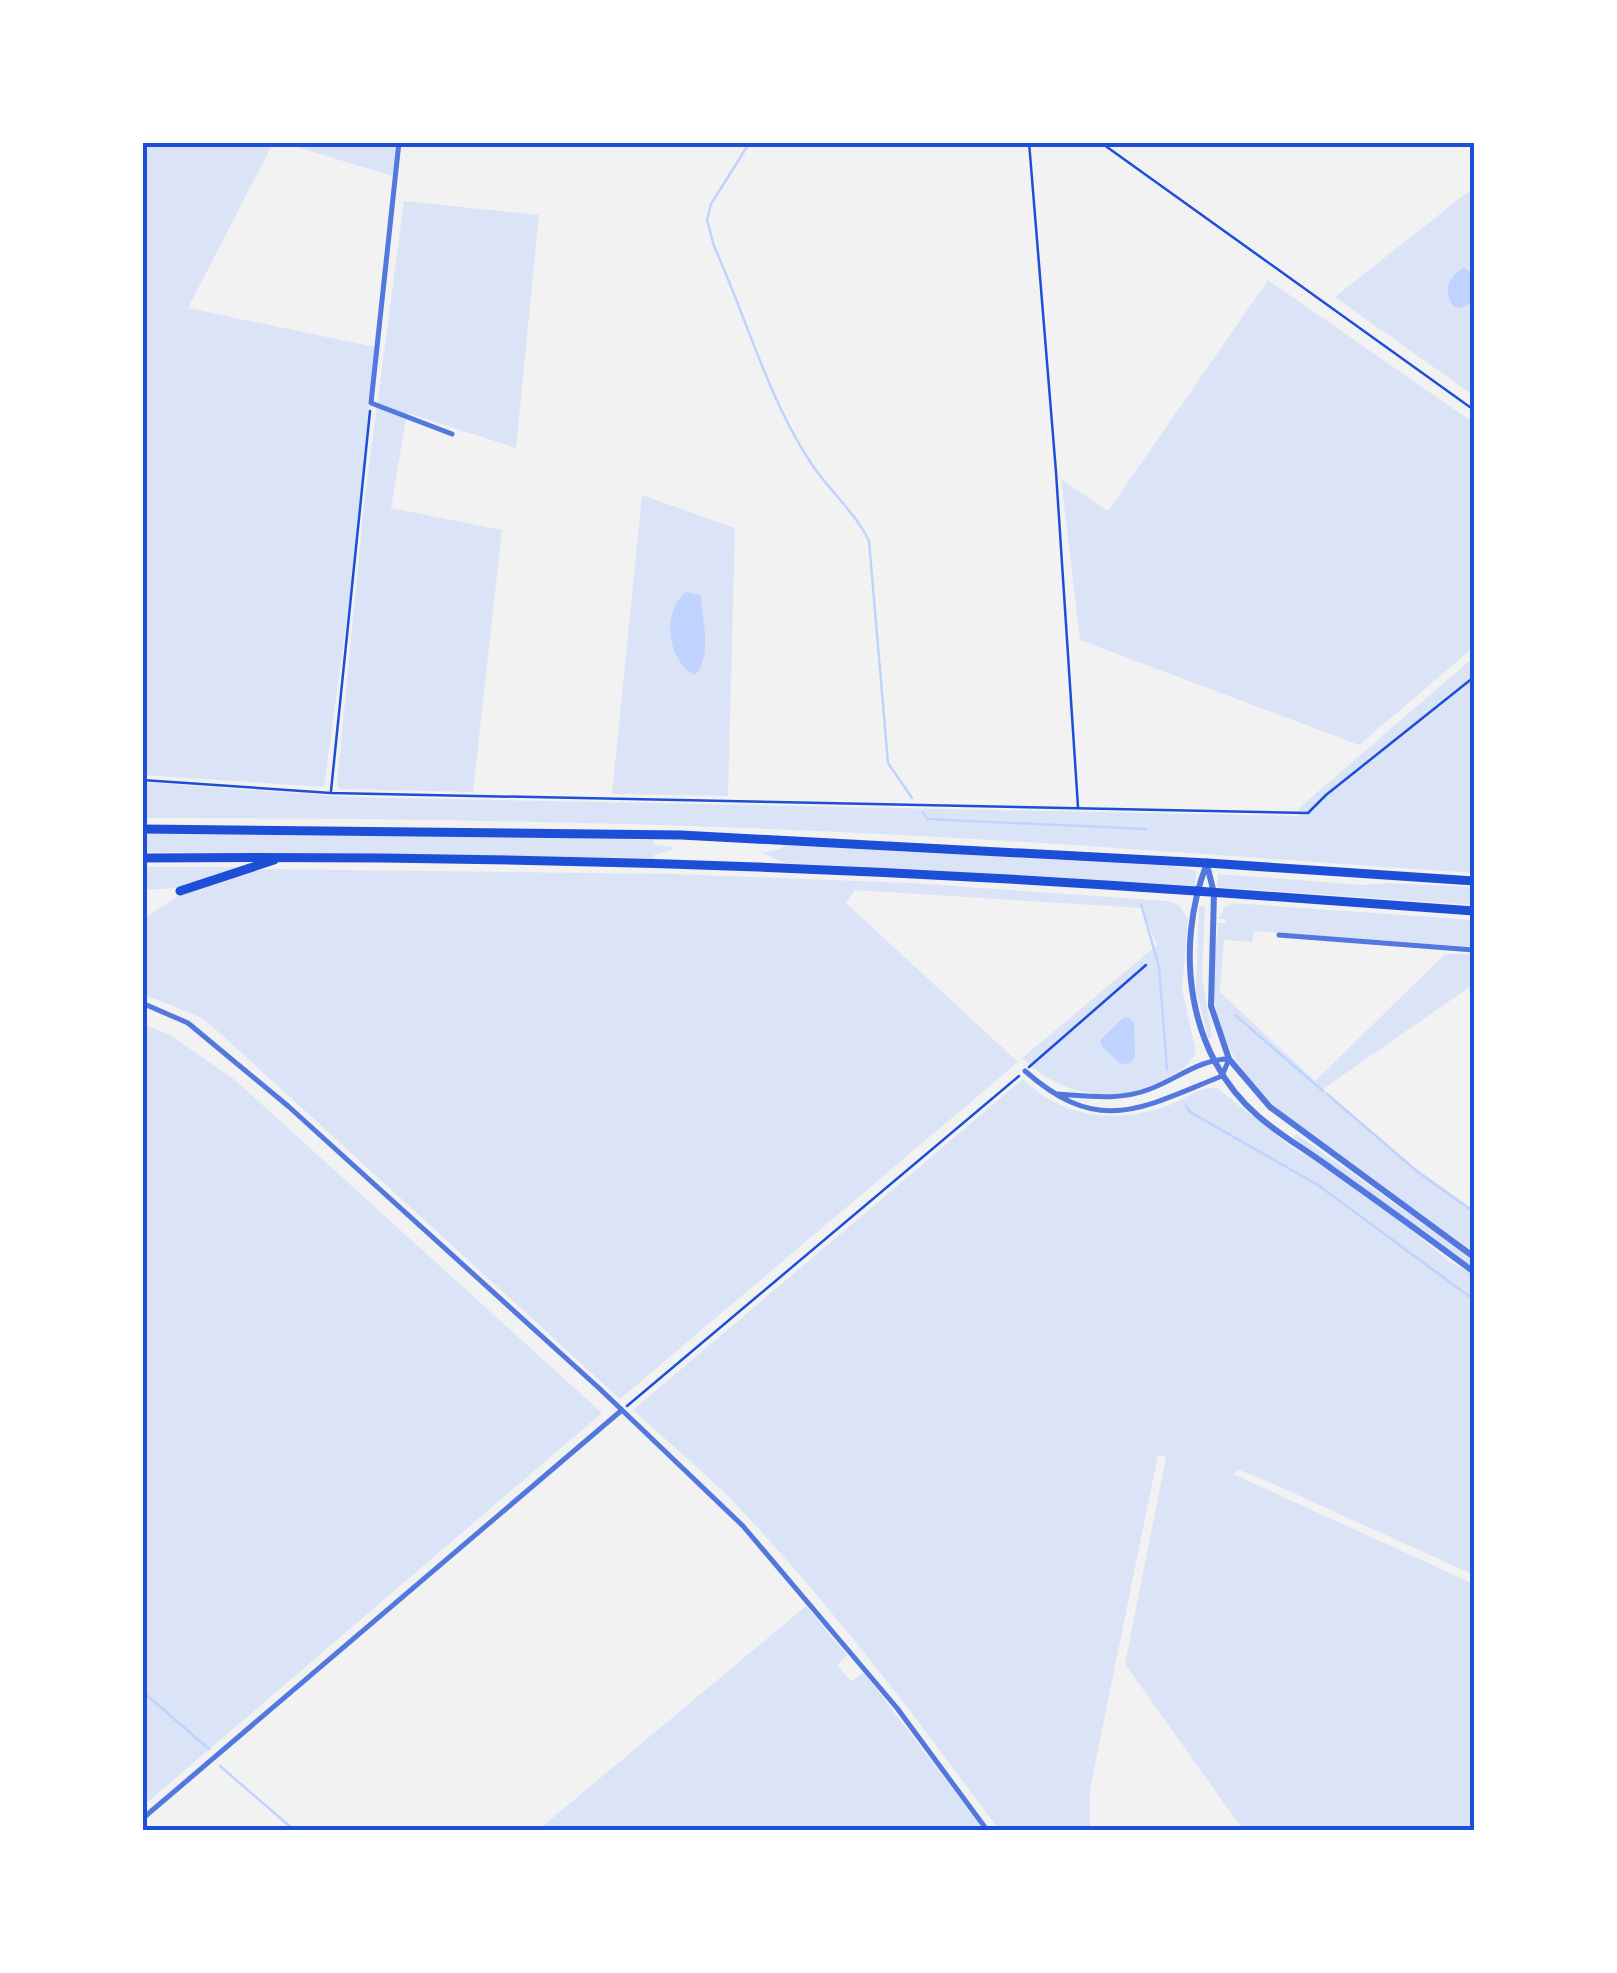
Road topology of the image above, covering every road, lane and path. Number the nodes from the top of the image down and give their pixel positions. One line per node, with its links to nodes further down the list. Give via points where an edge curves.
1 (398, 142): 4 (street)
2 (1029, 142): 10 (path)
3 (1100, 142): 5 (path)
4 (371, 403): 6 (street); 9 (path)
5 (1474, 410)
6 (452, 434)
7 (1474, 677): 10 (path, via 1308,814)
8 (142, 780): 9 (path)
9 (331, 793): 10 (path)
10 (1078, 808)
11 (142, 829): 14 (highway, via 682,835)
12 (281, 857): 13 (highway); 16 (highway); 17 (highway, via 834,871)
13 (142, 858)
14 (1207, 863): 15 (highway); 17 (street); 18 (street)
15 (1474, 881)
16 (180, 892)
17 (1196, 892): 18 (highway); 24 (street, via 1190,978)
18 (1214, 892): 19 (highway); 25 (street, via 1210,987)
19 (1474, 911)
20 (1279, 935): 21 (street)
21 (1474, 950)
22 (1146, 966): 26 (path)
23 (142, 1002): 31 (street, via 188,1023 222,1050)
24 (1211, 1059): 25 (street); 27 (street); 28 (street, via 1147,1091 1116,1098)
25 (1229, 1059): 27 (street); 29 (street, via 1270,1107)
26 (1025, 1071): 28 (street); 31 (path)
27 (1222, 1076): 28 (street, via 1116,1113 1078,1107); 30 (street, via 1257,1116)
28 (1057, 1094)
29 (1474, 1257)
30 (1474, 1272)
31 (622, 1410): 32 (street); 33 (street, via 743,1526 897,1708)
32 (142, 1819)
33 (987, 1830)

